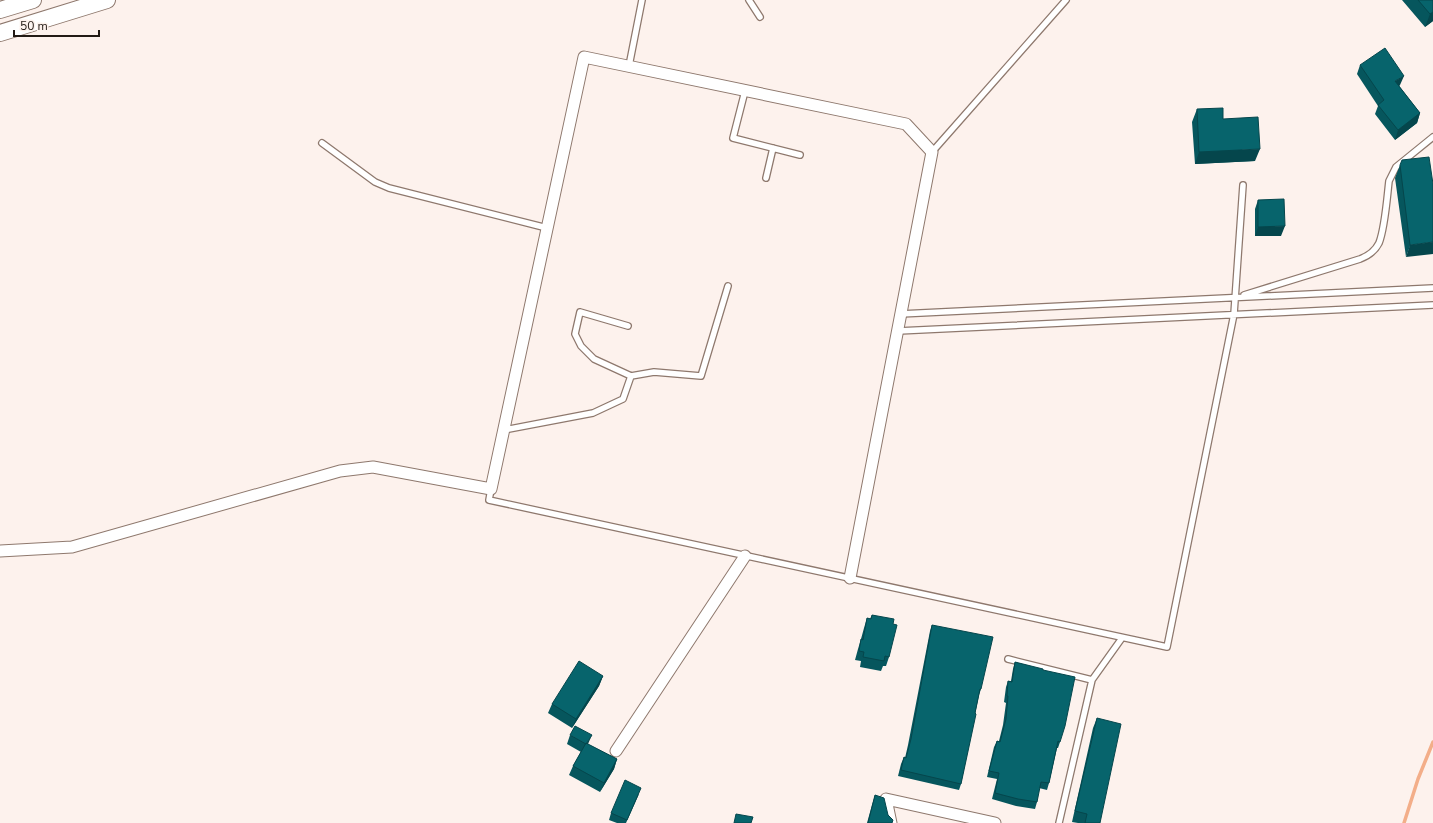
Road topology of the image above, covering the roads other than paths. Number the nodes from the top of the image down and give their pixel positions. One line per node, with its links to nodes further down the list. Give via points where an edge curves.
1 (33, 0): 6 (main road)
2 (107, 0): 8 (main road)
3 (642, 0): 9 (lane)
4 (749, 0): 7 (lane)
5 (1066, 0): 14 (lane)
6 (0, 10)
7 (760, 17)
8 (0, 33)
9 (629, 66): 10 (street); 18 (street, via 584,57)
10 (745, 90): 13 (lane, via 733,138); 14 (street, via 906,124)
11 (1433, 136): 21 (lane, via 1396,167 1392,174 1382,234 1378,244 1367,256)
12 (322, 143): 18 (lane, via 375,182 389,188)
13 (773, 148): 15 (lane); 16 (lane)
14 (932, 152): 23 (street)
15 (800, 155)
16 (766, 178)
17 (1243, 185): 21 (lane)
18 (547, 228): 28 (street)
19 (728, 286): 27 (lane, via 701,376 654,372)
20 (1433, 288): 21 (lane)
21 (1235, 298): 23 (lane); 24 (lane)
22 (1433, 305): 24 (lane)
23 (900, 314): 26 (street)
24 (1234, 314): 26 (lane); 33 (lane, via 1167,648)
25 (628, 326): 27 (lane, via 580,312 575,334 581,346 594,359)
26 (898, 331): 32 (street)
27 (631, 376): 28 (lane, via 623,399 593,413)
28 (504, 430): 29 (street)
29 (491, 489): 30 (street, via 373,467 340,471 72,547); 31 (lane, via 489,500)
30 (0, 551)
31 (745, 556): 32 (lane); 36 (street)
32 (850, 578): 33 (lane)
33 (1122, 638): 35 (lane)
34 (1008, 659): 35 (lane)
35 (1092, 680): 39 (lane)
36 (616, 751)
37 (890, 823): 38 (street, via 886,799)
38 (996, 823)
39 (1058, 823)

